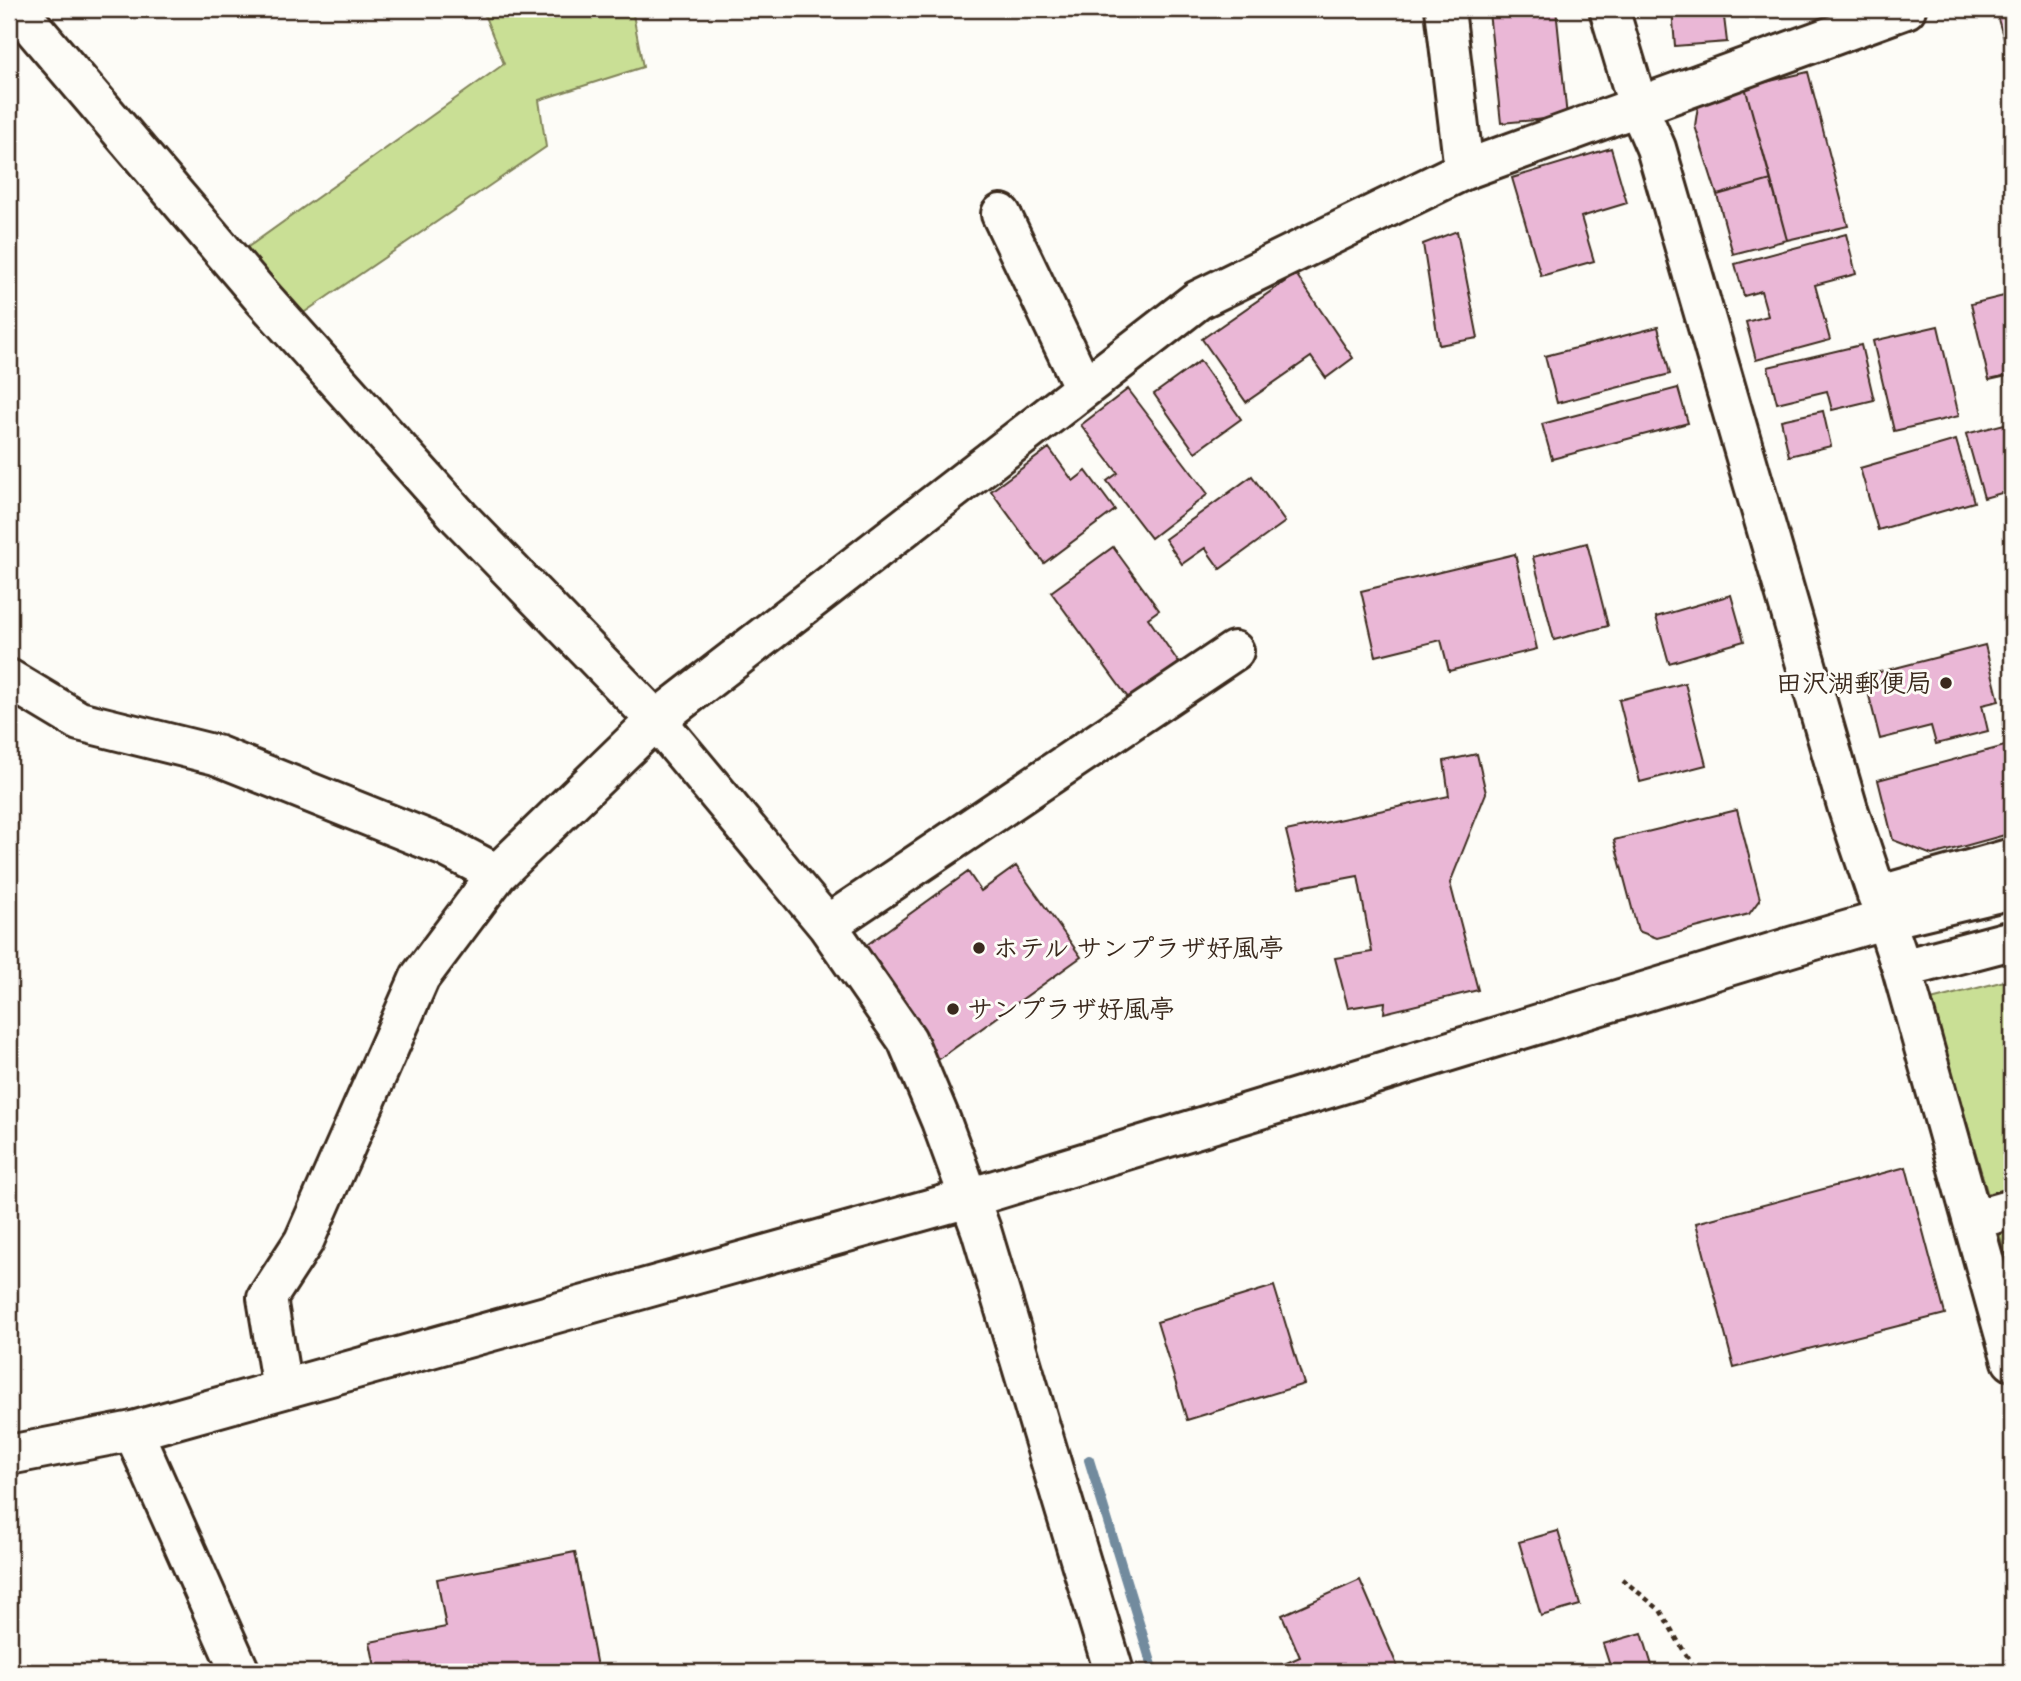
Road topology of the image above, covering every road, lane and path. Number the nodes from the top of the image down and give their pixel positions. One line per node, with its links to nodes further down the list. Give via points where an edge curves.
1 (17, 9): 11 (street, via 271,307 460,518)
2 (1445, 9): 6 (street)
3 (1609, 9): 5 (street)
4 (1906, 9): 5 (street)
5 (1639, 109): 6 (street); 15 (street, via 1656,148)
6 (1464, 170): 8 (street, via 1198,300)
7 (1001, 214): 8 (street)
8 (1083, 386): 11 (street)
9 (1234, 651): 16 (street)
10 (9, 679): 13 (street, via 79,720 216,755 446,847)
11 (656, 720): 13 (street); 16 (street)
12 (2012, 858): 15 (street)
13 (498, 874): 23 (street, via 420,977 304,1241 267,1298)
14 (2012, 889): 15 (street)
15 (1880, 908): 18 (street); 19 (street)
16 (827, 925): 19 (street, via 907,1040)
17 (2012, 940): 18 (street)
18 (1902, 969): 21 (street)
19 (969, 1198): 23 (street); 28 (street)
20 (2012, 1209): 21 (street)
21 (1973, 1220): 22 (street)
22 (2012, 1361)
23 (282, 1389): 24 (street)
24 (133, 1431): 25 (street); 27 (street)
25 (9, 1455)
26 (1622, 1579): 29 (path, via 1660,1610)
27 (240, 1672)
28 (1114, 1672)
29 (1696, 1672)

